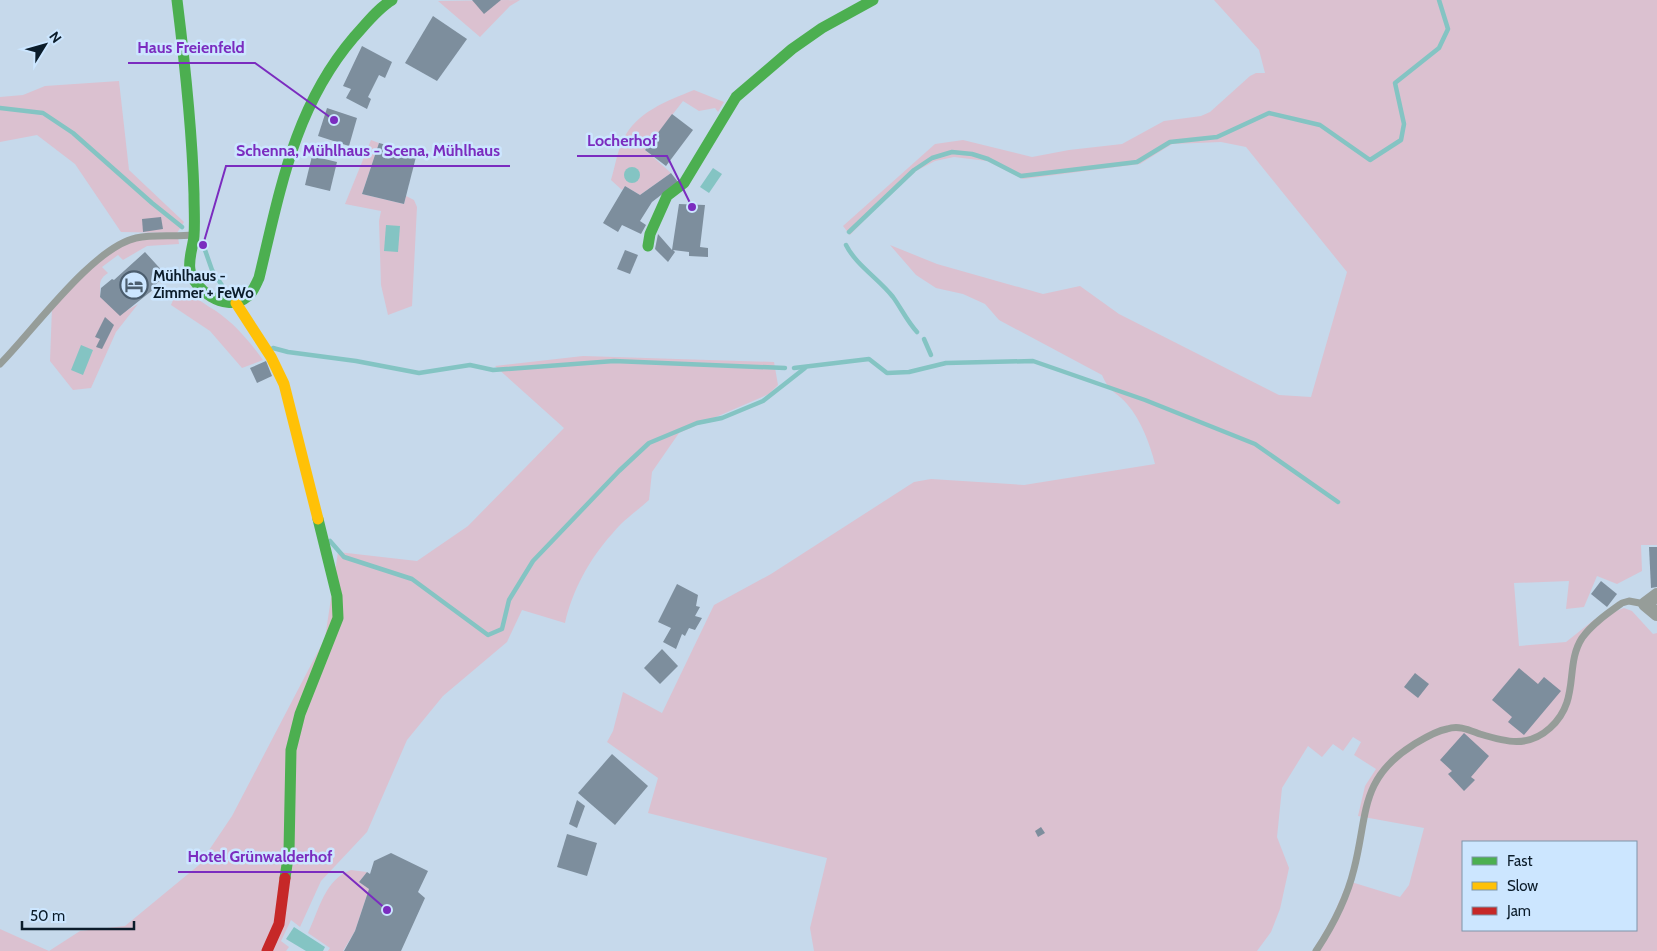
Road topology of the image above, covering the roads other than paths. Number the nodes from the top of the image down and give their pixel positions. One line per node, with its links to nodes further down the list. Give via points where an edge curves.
1 (176, 0): 5 (street, via 192,133)
2 (392, 0): 4 (street)
3 (873, 0): 6 (street, via 792,49 736,97 684,183 667,196)
4 (377, 5): 7 (street, via 318,87 297,137 259,278 253,292)
5 (194, 235): 7 (street, via 190,268 196,283 207,295 222,302); 8 (lane, via 135,238 120,245 79,276)
6 (648, 246)
7 (236, 303): 12 (street, via 271,356 284,384 338,596 338,618 300,714 291,750 289,851 279,924)
8 (0, 364)
9 (1657, 595): 10 (street)
10 (1645, 604): 11 (street); 13 (lane, via 1622,603 1582,638 1565,711 1543,735 1518,743 1463,728 1448,728 1425,738 1385,767 1370,793 1347,893)
11 (1657, 614)
12 (267, 951)
13 (1316, 951)

